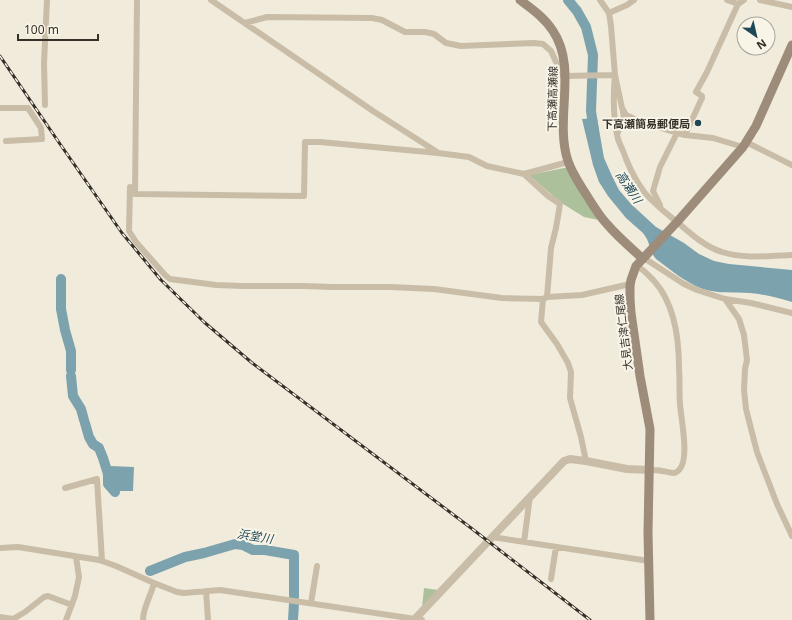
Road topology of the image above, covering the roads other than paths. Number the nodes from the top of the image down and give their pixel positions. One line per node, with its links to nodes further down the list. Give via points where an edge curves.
1 (47, 0): 17 (street)
2 (137, 0): 25 (street, via 135,194 304,196 306,142)
3 (211, 0): 13 (street)
4 (520, 0): 16 (main road, 下高瀬高瀬線, via 547,22 554,32 564,61)
5 (600, 0): 12 (street)
6 (634, 0): 12 (street)
7 (727, 0): 10 (street)
8 (744, 0): 10 (street)
9 (760, 0): 11 (street)
10 (738, 4): 22 (street, via 696,92 702,98)
11 (792, 7)
12 (609, 12): 15 (street)
13 (245, 23): 16 (street, via 267,17 372,18 382,20 405,32 434,34 446,43 461,46 543,44 551,51 562,77); 25 (street)
14 (792, 45): 24 (main road, 大見吉津仁尾線)
15 (615, 75): 16 (street); 19 (street); 20 (street, via 614,111)
16 (565, 76): 26 (main road, 下高瀬高瀬線, via 562,118)
17 (45, 104)
18 (0, 108): 23 (street, via 28,108 41,128 42,139)
19 (622, 108): 20 (street, via 624,119); 21 (street, via 626,115)
20 (617, 134): 30 (street, via 637,182)
21 (677, 134): 22 (street); 30 (street, via 660,167 653,191)
22 (685, 135): 24 (street)
23 (6, 141)
24 (745, 145): 27 (street); 31 (main road, 大見吉津仁尾線)
25 (438, 153): 28 (street, via 469,157 487,166)
26 (568, 162): 28 (street); 33 (main road, 下高瀬高瀬線, via 594,207)
27 (792, 165)
28 (524, 174): 35 (street, via 560,204 550,248)
29 (130, 187): 35 (street, via 129,231 170,279 216,285 390,287 434,289 502,298)
30 (661, 208): 31 (street)
31 (677, 222): 32 (street, via 698,240 724,252 754,256); 33 (main road, 大見吉津仁尾線)
32 (792, 255)
33 (639, 263): 34 (main road, 大見吉津仁尾線); 36 (street, via 647,260 684,284); 39 (street, via 658,285 674,320 684,441 680,469 674,473)
34 (630, 284): 35 (street, via 582,295); 39 (main road, 大見吉津仁尾線, via 631,313 650,429)
35 (545, 298): 38 (street, via 542,322 571,372 570,398)
36 (725, 299): 37 (street); 42 (street, via 743,330 746,360 744,390 757,452)
37 (792, 313)
38 (586, 461): 39 (street, via 627,469); 41 (street, via 564,461)
39 (649, 470): 49 (main road, 大見吉津仁尾線)
40 (65, 488): 48 (street, via 97,479)
41 (530, 496): 43 (street); 44 (street)
42 (792, 536)
43 (492, 537): 44 (street); 60 (street)
44 (524, 542): 45 (street)
45 (556, 547): 49 (street); 51 (street)
46 (0, 548): 47 (street, via 18,547)
47 (76, 557): 48 (street); 55 (street, via 80,577)
48 (102, 561): 52 (street)
49 (649, 561): 61 (main road, 大見吉津仁尾線)
50 (317, 566): 54 (street)
51 (551, 579)
52 (154, 583): 53 (street, via 184,593); 58 (street)
53 (206, 590): 54 (street); 59 (street)
54 (311, 603): 60 (street)
55 (72, 605): 56 (street, via 48,596 13,619); 57 (street)
56 (0, 617)
57 (66, 620)
58 (143, 620)
59 (208, 620)
60 (417, 620)
61 (650, 620)

